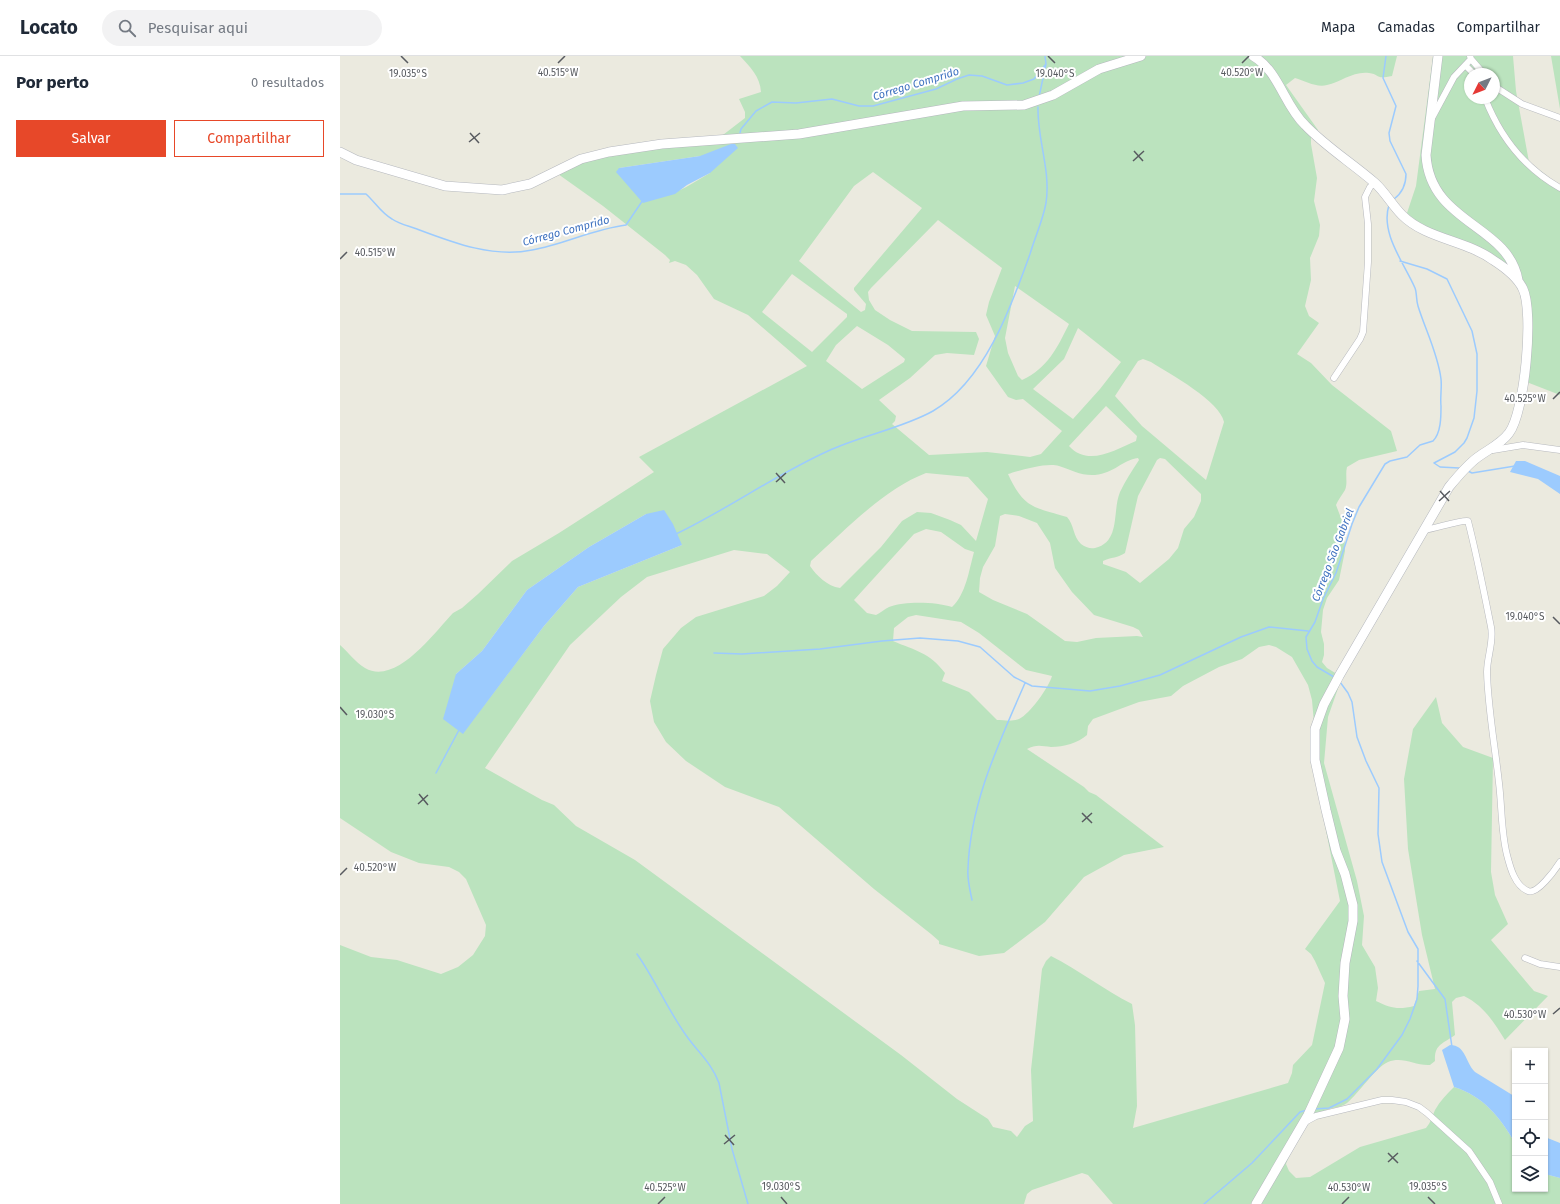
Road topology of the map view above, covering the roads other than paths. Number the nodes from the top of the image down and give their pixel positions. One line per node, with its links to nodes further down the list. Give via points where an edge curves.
1 (1141, 56): 11 (street, via 1099,69 1053,95 1024,105 963,106 799,134 662,144 609,152 581,159 530,184 502,190 445,186 356,160)
2 (1253, 56): 12 (street, via 1269,70 1304,125)
3 (1438, 56): 10 (street)
4 (1471, 58): 5 (street); 6 (street)
5 (1466, 66): 10 (street, via 1454,77)
6 (1479, 68)
7 (1500, 90): 9 (street, via 1522,104)
8 (1488, 104): 13 (street, via 1497,126 1514,152)
9 (1560, 118)
10 (1428, 124): 14 (street, via 1427,168 1430,181 1459,215 1500,247 1516,270)
11 (340, 152)
12 (1375, 183): 14 (street, via 1401,214 1417,227 1482,253); 15 (street, via 1365,197 1368,262 1363,332)
13 (1560, 188)
14 (1518, 280): 16 (street, via 1525,293 1526,304 1525,385 1513,427 1499,444)
15 (1334, 378)
16 (1489, 450): 17 (street, via 1523,445); 18 (street, via 1457,476)
17 (1560, 450)
18 (1424, 530): 19 (street, via 1468,521 1491,627 1488,685 1502,822 1513,873 1522,887 1533,891); 22 (street, via 1338,679 1315,729 1315,760 1336,851 1350,891 1353,921 1345,963 1343,1032 1339,1048)
19 (1560, 862)
20 (1525, 958): 21 (street, via 1540,964)
21 (1560, 967)
22 (1304, 1123): 23 (street); 24 (street, via 1316,1116 1382,1100 1419,1107 1469,1151 1490,1182)
23 (1256, 1204)
24 (1499, 1204)

